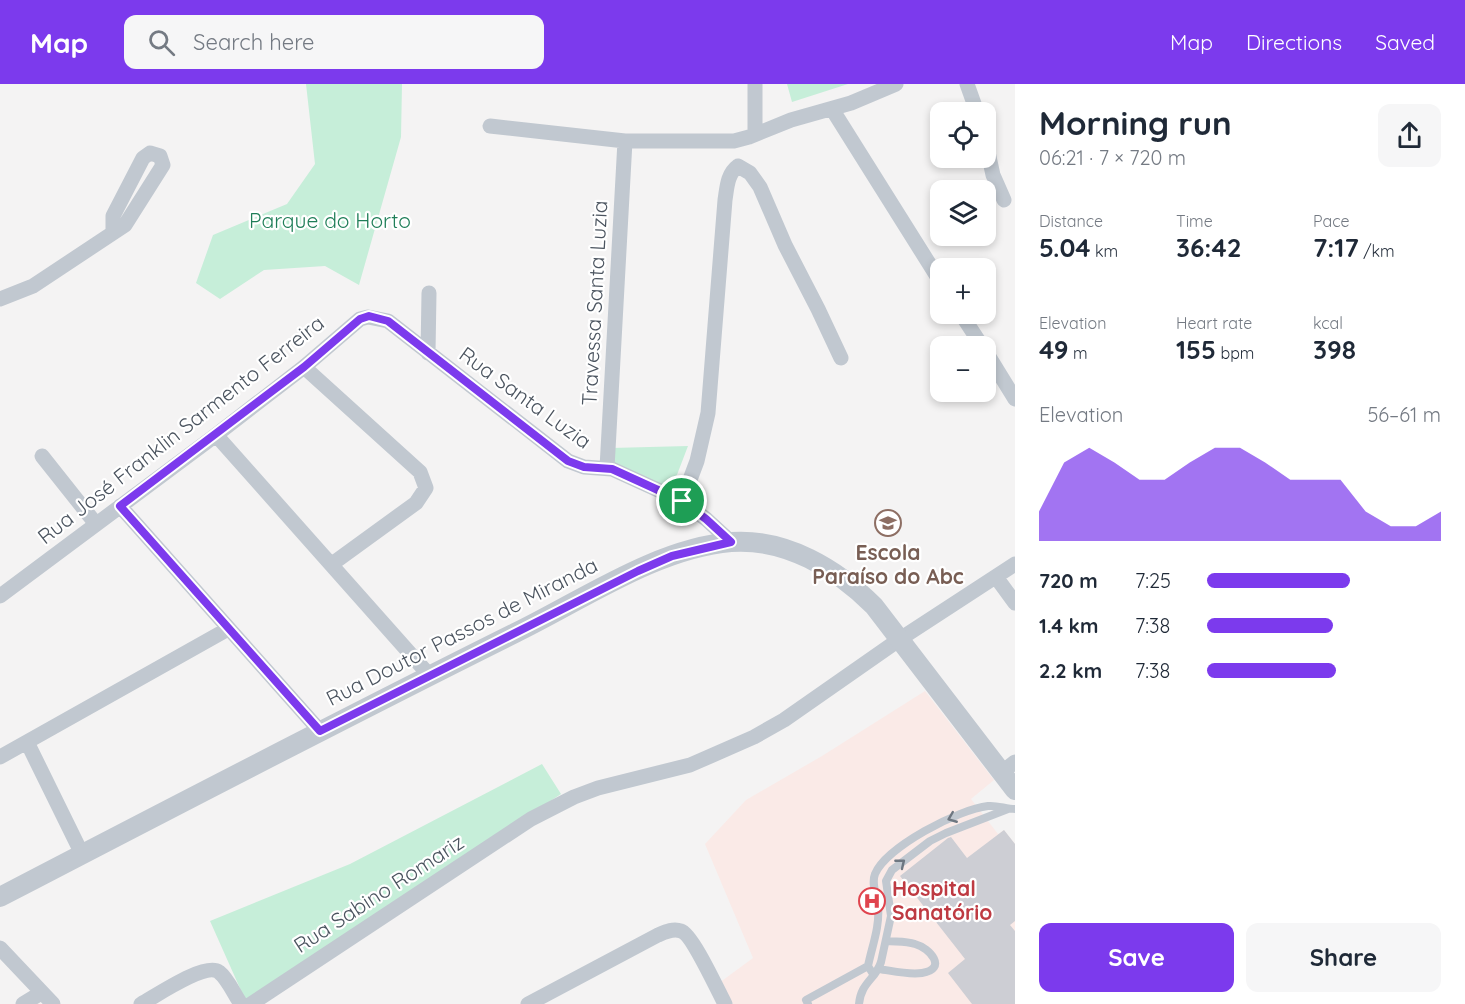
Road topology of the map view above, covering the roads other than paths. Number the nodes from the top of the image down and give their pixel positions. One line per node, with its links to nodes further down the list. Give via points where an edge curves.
1 (755, 84): 7 (street)
2 (896, 84): 5 (street)
3 (967, 84): 4 (street)
4 (973, 102)
5 (832, 109): 7 (street); 14 (street)
6 (490, 126): 8 (street)
7 (755, 133): 9 (street)
8 (625, 141): 9 (street); 25 (street, Travessa Santa Luzia)
9 (734, 141): 10 (street)
10 (738, 166): 19 (street, via 750,173 760,187 784,245); 26 (street, via 728,180 725,200 708,413 697,461)
11 (992, 168): 12 (street)
12 (1004, 200)
13 (113, 232): 13 (street, via 125,225 163,165 160,156 150,153 143,158 113,216); 16 (street, via 33,286)
14 (930, 265)
15 (429, 293): 18 (street)
16 (0, 299)
17 (393, 325): 18 (street, Rua Santa Luzia); 20 (street, Rua José Franklin Sarmento Ferreira, via 369,316 360,319)
18 (428, 353): 25 (street, Rua Santa Luzia, via 568,461 584,467)
19 (841, 358)
20 (304, 367): 23 (street, Rua José Franklin Sarmento Ferreira); 30 (street, via 420,472 426,488 417,503)
21 (996, 368): 22 (street)
22 (1015, 399)
23 (216, 435): 27 (street, Rua José Franklin Sarmento Ferreira); 30 (street)
24 (42, 456): 28 (street)
25 (607, 468): 26 (street, Rua Santa Luzia)
26 (682, 501): 29 (street, Rua Santa Luzia)
27 (120, 506): 28 (street, Rua José Franklin Sarmento Ferreira); 35 (street)
28 (96, 524): 33 (street, Rua José Franklin Sarmento Ferreira)
29 (731, 542): 36 (street, Rua Doutor Passos de Miranda, via 772,545 830,568 874,606); 37 (street, Rua Doutor Passos de Miranda, via 690,550 622,578)
30 (332, 564): 37 (street)
31 (1015, 564): 32 (street, Rua Sabino Romariz)
32 (996, 577): 34 (street); 36 (street, Rua Sabino Romariz)
33 (0, 596)
34 (1015, 603)
35 (228, 629): 38 (street); 39 (street)
36 (900, 639): 41 (street, Rua Doutor Passos de Miranda); 56 (street, Rua Sabino Romariz, via 754,737 690,765 574,796 531,819)
37 (430, 676): 38 (street, Rua Doutor Passos de Miranda)
38 (320, 731): 44 (street, Rua Doutor Passos de Miranda)
39 (27, 742): 40 (street); 44 (street)
40 (0, 757)
41 (1008, 768): 42 (street, Rua Doutor Passos de Miranda)
42 (1015, 790)
43 (1011, 809): 46 (lane, one-way to 43, via 891,916 886,881 896,865 946,833); 48 (lane, one-way to 48, via 986,806 941,823 882,863 874,876 878,924)
44 (82, 854): 45 (street, Rua Doutor Passos de Miranda)
45 (0, 897)
46 (886, 941): 49 (lane); 49 (lane, via 924,947 936,960 935,965 922,973)
47 (0, 948): 50 (street)
48 (868, 966): 49 (lane); 51 (lane)
49 (876, 971): 59 (lane, via 864,985)
50 (41, 993): 52 (street); 53 (street)
51 (804, 1003)
52 (22, 1004)
53 (53, 1004)
54 (141, 1004): 55 (street, via 207,970 217,971 225,979)
55 (240, 1004)
56 (251, 1004)
57 (528, 1004): 58 (street, via 672,930 691,939)
58 (725, 1004)
59 (859, 1004)

